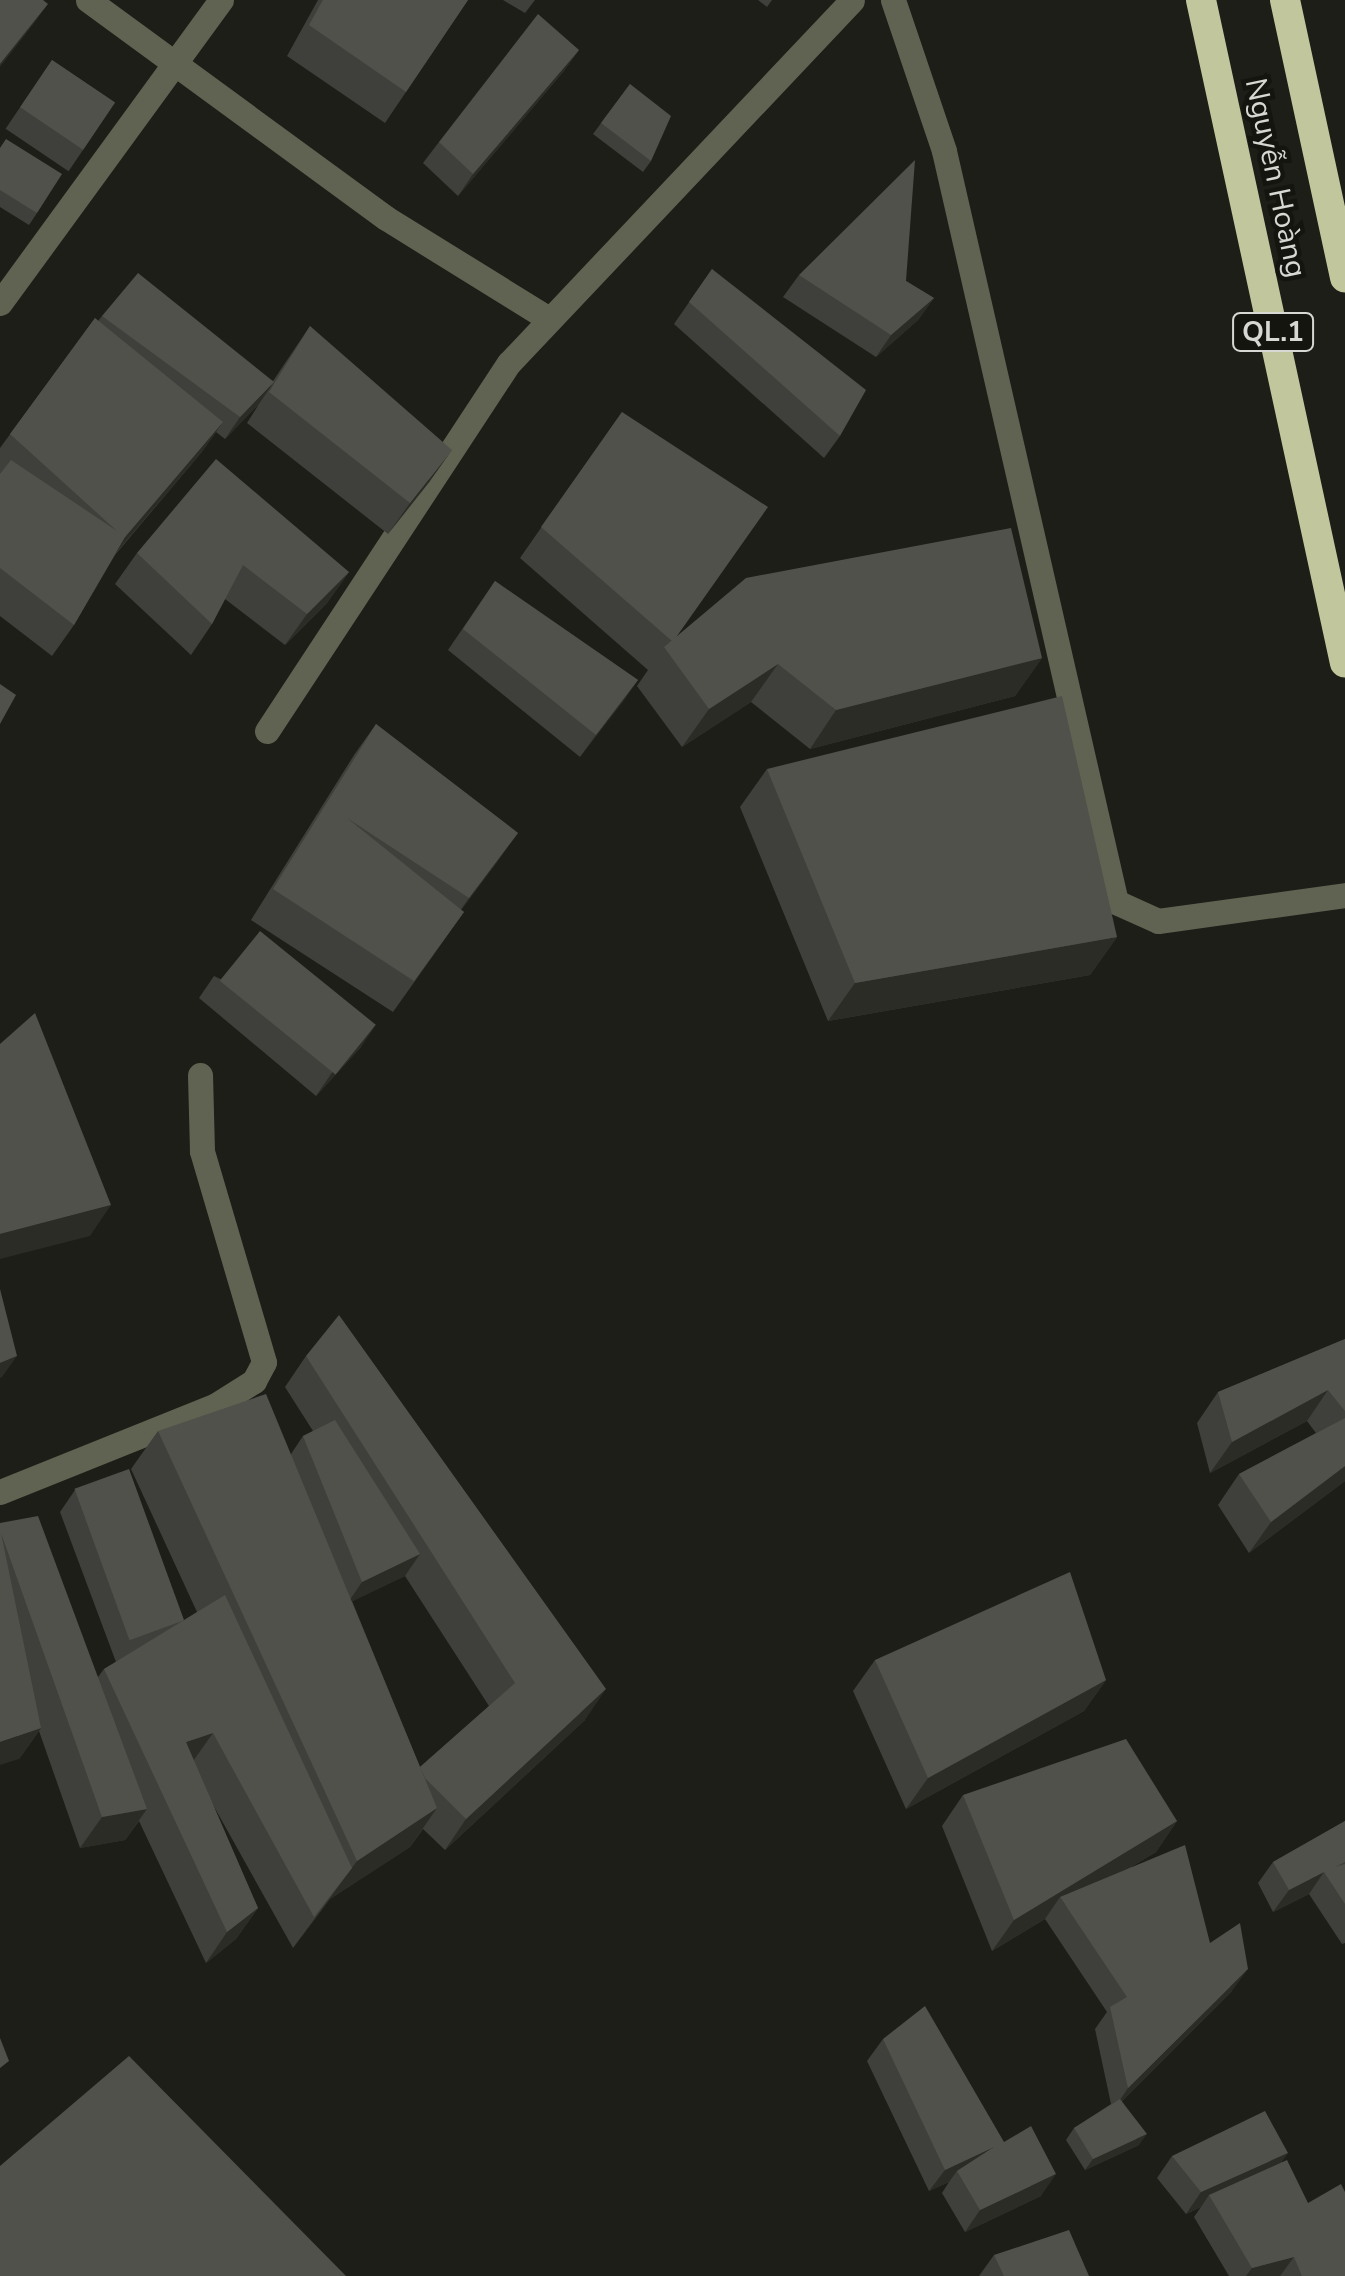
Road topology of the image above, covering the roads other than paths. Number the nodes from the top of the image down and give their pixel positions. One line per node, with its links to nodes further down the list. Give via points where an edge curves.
1 (88, 0): 7 (street)
2 (221, 0): 7 (street)
3 (852, 0): 10 (street)
4 (893, 0): 13 (street, via 944,151 1116,902 1158,921)
5 (1201, 0): 11 (highway, Nguyễn Hoàng / QL.1)
6 (1285, 0): 8 (highway, Nguyễn Hoàng / QL.1)
7 (174, 64): 9 (street); 10 (street, via 386,218)
8 (1345, 278)
9 (0, 303)
10 (547, 318): 12 (street, via 450,442)
11 (1345, 663)
12 (267, 732)
13 (1345, 895)
14 (200, 1075): 15 (street, via 209,1182 264,1362 254,1381 216,1405)
15 (0, 1492)

